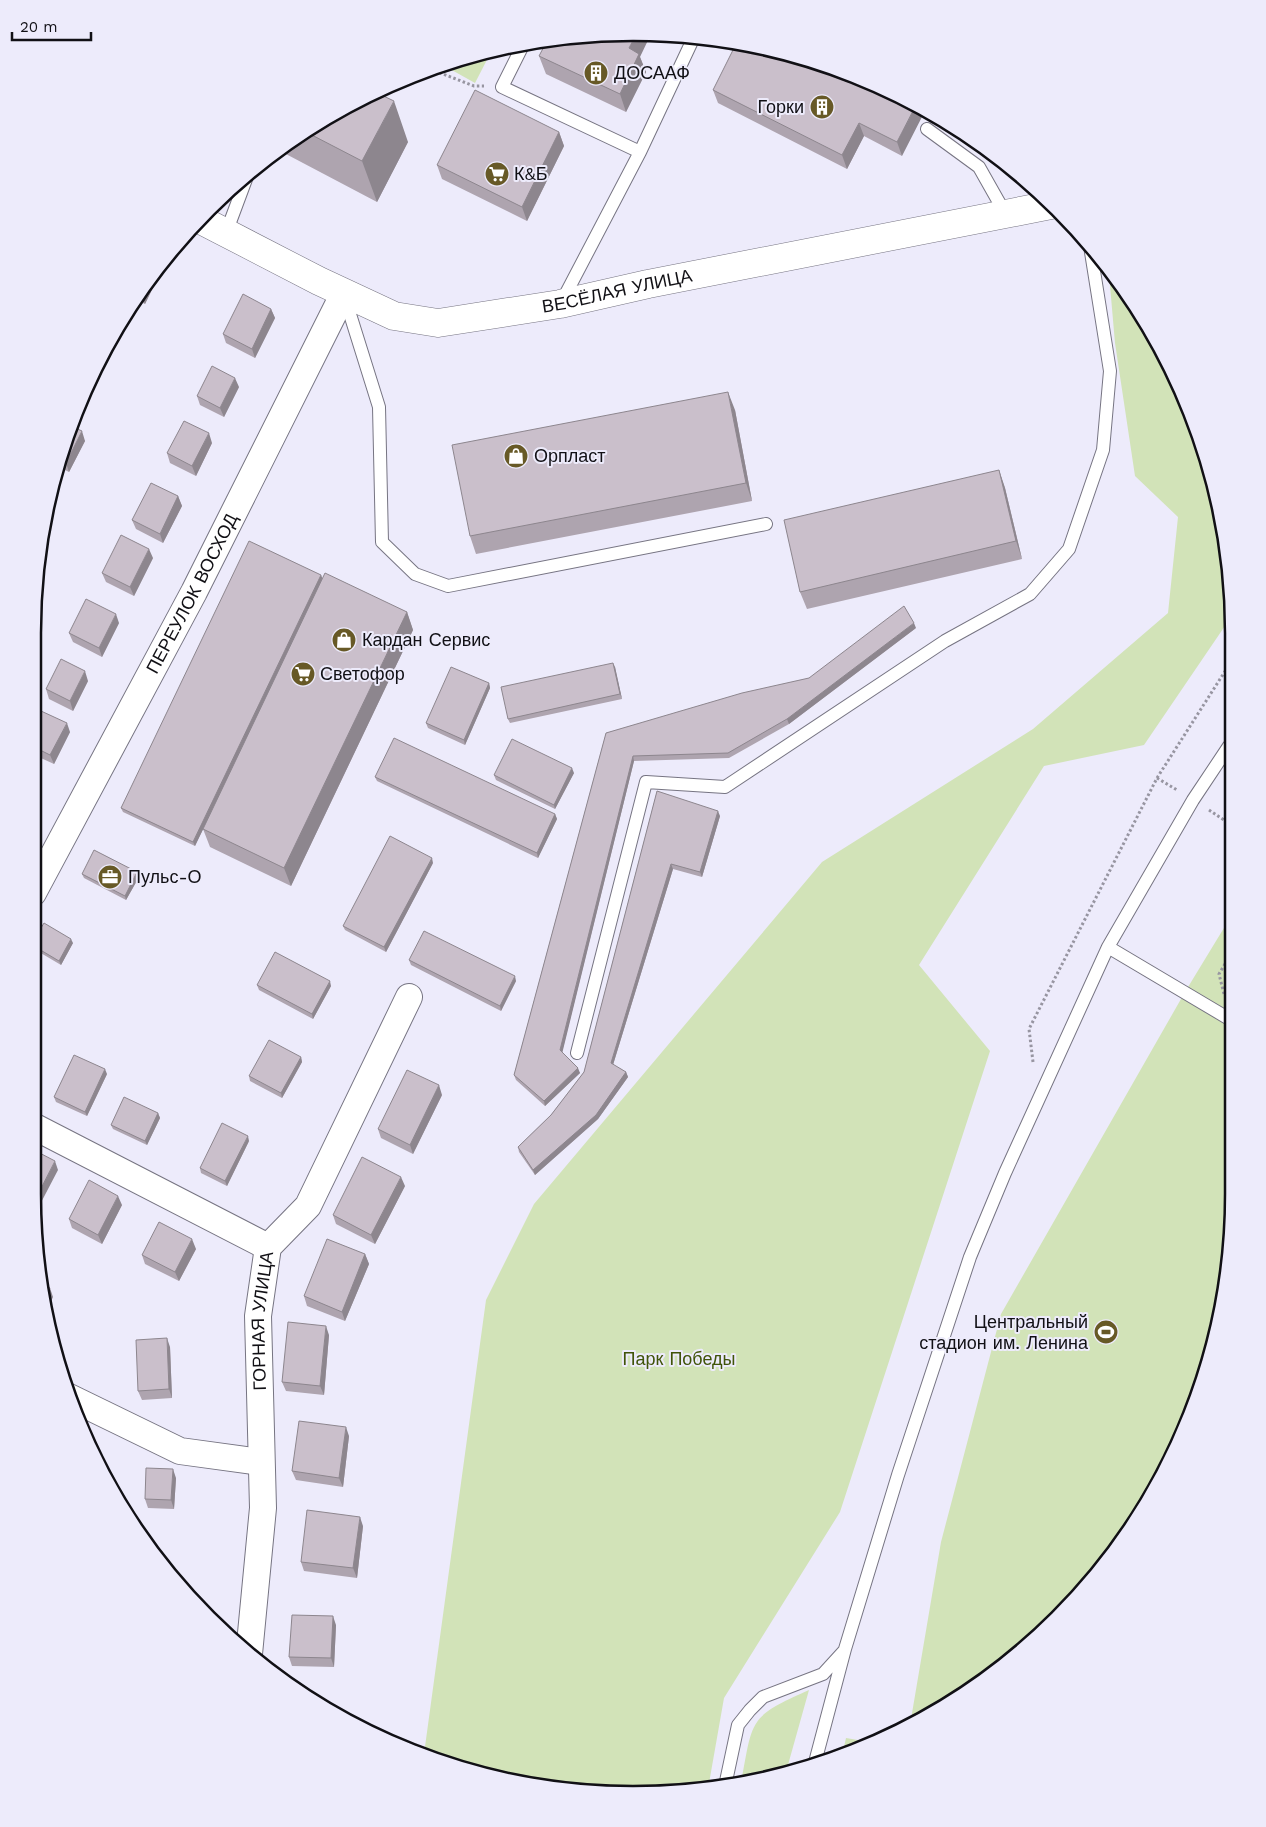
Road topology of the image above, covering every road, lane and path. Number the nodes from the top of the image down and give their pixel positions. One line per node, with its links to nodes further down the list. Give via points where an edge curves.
1 (690, 44): 6 (lane)
2 (520, 53): 4 (lane)
3 (442, 73): 4 (path, via 474,86)
4 (502, 87): 6 (lane)
5 (926, 129): 9 (lane, via 979,167)
6 (640, 152): 14 (lane)
7 (243, 188): 11 (lane)
8 (1042, 207): 9 (street, ВЕСЁЛАЯ УЛИЦА)
9 (1005, 213): 14 (street, ВЕСЁЛАЯ УЛИЦА)
10 (207, 223): 11 (street, ВЕСЁЛАЯ УЛИЦА)
11 (226, 233): 13 (street, ВЕСЁЛАЯ УЛИЦА)
12 (1092, 261): 23 (lane, via 1110,371 1103,450 1069,549 1030,594 944,641 725,787 646,782)
13 (344, 292): 14 (street, ВЕСЁЛАЯ УЛИЦА, via 394,316 438,323); 15 (lane, via 379,407 382,542 414,574 448,586); 17 (street, ПЕРЕУЛОК ВОСХОД, via 194,592)
14 (560, 304)
15 (766, 524)
16 (1225, 752): 18 (lane, via 1189,807)
17 (41, 874)
18 (1108, 947): 22 (lane); 29 (lane, via 1005,1172 970,1257 922,1400)
19 (1225, 964): 21 (path, via 1219,974)
20 (409, 997): 25 (street, ГОРНАЯ УЛИЦА, via 308,1206)
21 (1225, 997)
22 (1225, 1016)
23 (577, 1053)
24 (41, 1131): 25 (street)
25 (268, 1247): 27 (street, ГОРНАЯ УЛИЦА, via 258,1316)
26 (80, 1402): 27 (street, via 180,1451)
27 (261, 1462): 28 (street, ГОРНАЯ УЛИЦА, via 263,1508)
28 (250, 1645)
29 (846, 1649): 30 (lane); 31 (lane, via 822,1674 764,1697 750,1710 738,1725)
30 (817, 1756)
31 (728, 1778)

